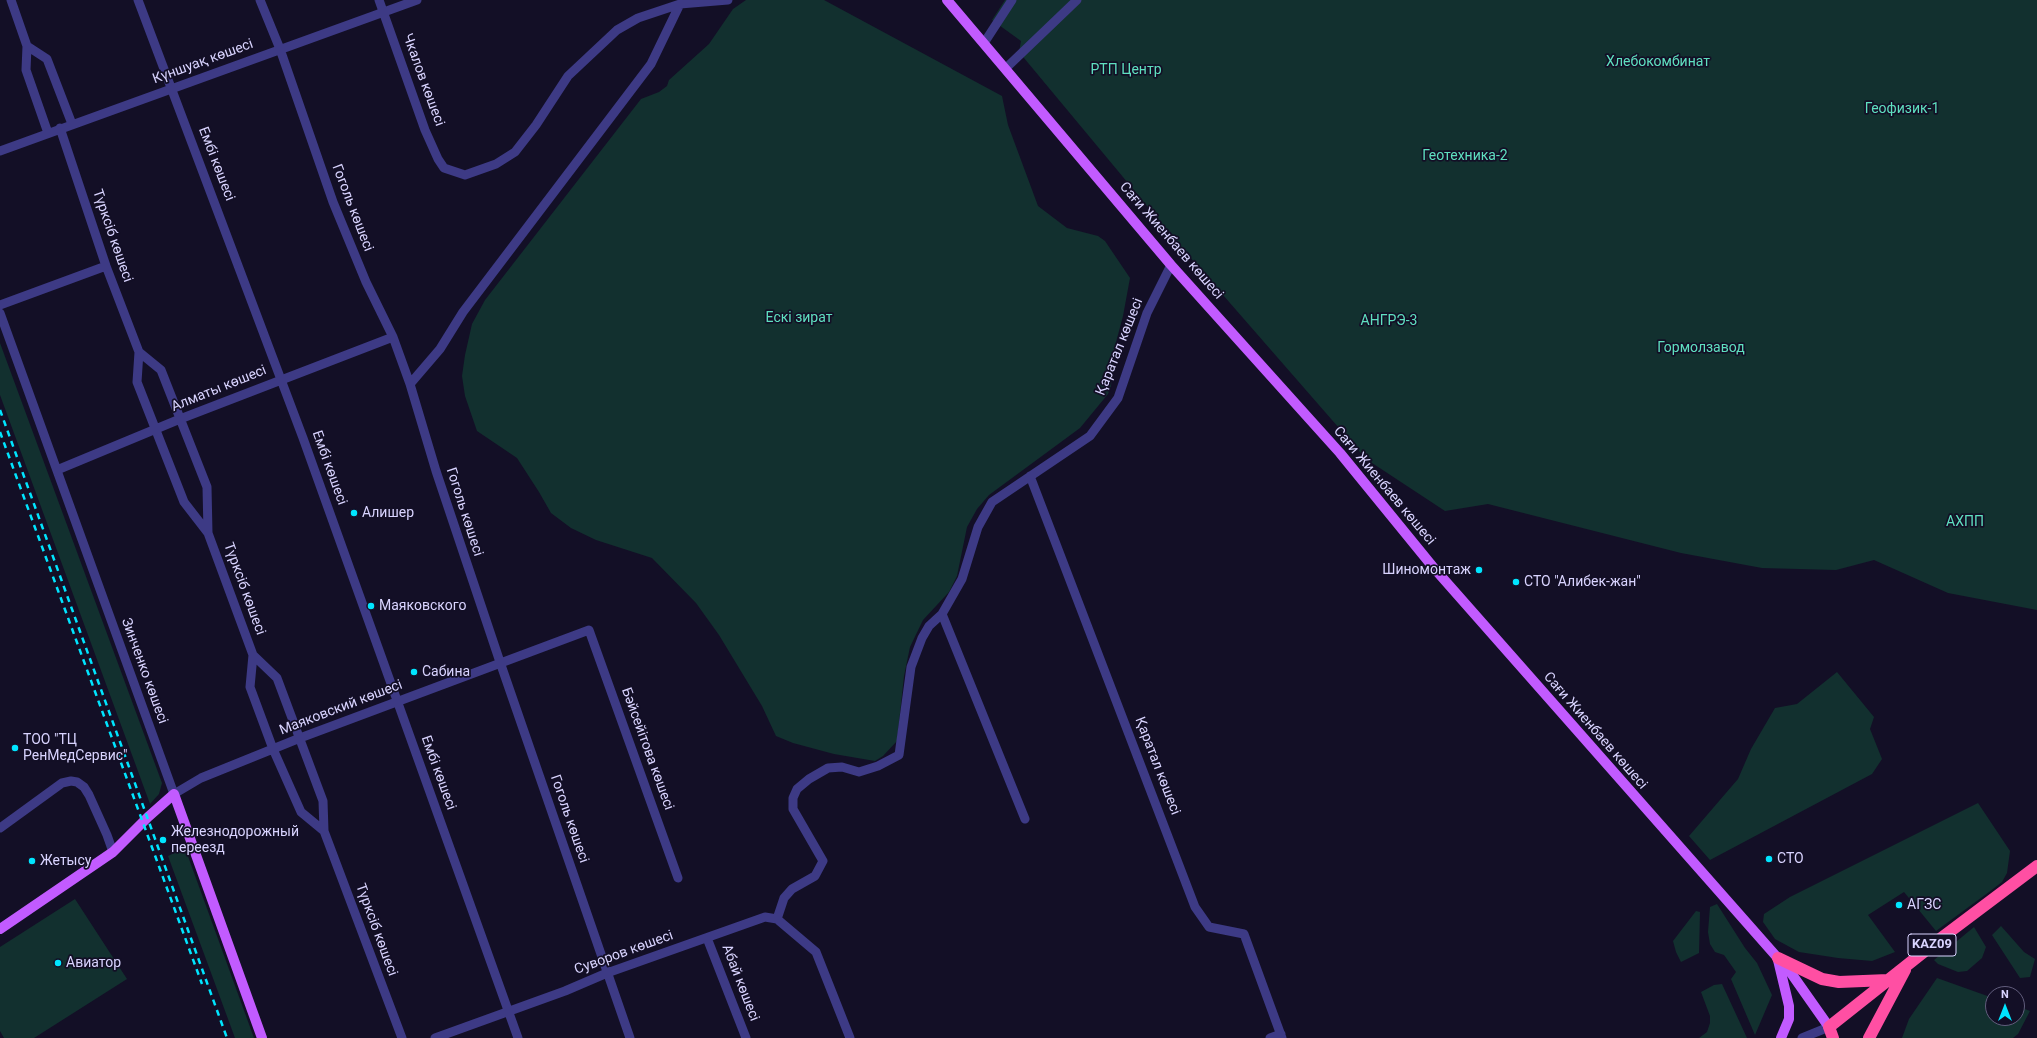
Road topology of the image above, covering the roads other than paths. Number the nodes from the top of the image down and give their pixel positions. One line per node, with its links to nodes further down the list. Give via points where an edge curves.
1 (11, 0): 13 (street)
2 (138, 0): 16 (street, Ембі көшесі)
3 (260, 0): 14 (street, Гоголь көшесі)
4 (379, 0): 11 (street, Чкалов көшесі)
5 (417, 0): 11 (street, Күншуақ көшесі)
6 (728, 0): 10 (street)
7 (947, 0): 12 (main road, Сағи Жиенбаев көшесі)
8 (1012, 0): 12 (street)
9 (1077, 0): 15 (street)
10 (678, 2): 11 (street, Чкалов көшесі, via 638,18 617,30 568,76 515,152 489,167 465,175 444,168 425,130); 28 (street, via 651,64 468,305 440,349)
11 (384, 12): 14 (street, Күншуақ көшесі)
12 (984, 43): 15 (main road, Сағи Жиенбаев көшесі)
13 (27, 46): 17 (street, via 47,59); 19 (street, via 26,70)
14 (280, 49): 16 (street, Күншуақ көшесі); 25 (street, Гоголь көшесі, via 333,202 366,282)
15 (1006, 68): 21 (main road, Сағи Жиенбаев көшесі)
16 (172, 88): 17 (street, Күншуақ көшесі); 27 (street, Ембі көшесі)
17 (72, 124): 18 (street, Күншуақ көшесі)
18 (60, 128): 19 (street, Күншуақ көшесі); 22 (street, Түрксіб көшесі)
19 (48, 133): 20 (street, Күншуақ көшесі)
20 (0, 151)
21 (1171, 264): 32 (street, Қаратал көшесі, via 1148,313 1118,398 1090,436); 51 (main road, Сағи Жиенбаев көшесі, via 1340,453 1433,567)
22 (106, 266): 23 (street); 26 (street, Түрксіб көшесі)
23 (0, 305)
24 (0, 313): 31 (street, Зинченко көшесі)
25 (393, 337): 27 (street, Алматы көшесі); 28 (street, Гоголь көшесі)
26 (139, 352): 29 (street, Түрксіб көшесі, via 161,370); 30 (street, Түрксіб көшесі, via 137,382)
27 (282, 379): 29 (street, Алматы көшесі); 38 (street, Ембі көшесі)
28 (410, 384): 37 (street, Гоголь көшесі, via 436,471)
29 (180, 419): 30 (street, Алматы көшесі); 33 (street, Түрксіб көшесі, via 207,487)
30 (155, 429): 31 (street, Алматы көшесі); 33 (street, Түрксіб көшесі, via 184,502)
31 (57, 470): 41 (street, Зинченко көшесі)
32 (1030, 476): 34 (street, Қаратал көшесі, via 992,502 978,527 962,579); 57 (street, Қаратал көшесі, via 1195,907 1209,927 1244,934)
33 (208, 533): 36 (street, Түрксіб көшесі)
34 (942, 614): 42 (street); 48 (street, Қаратал көшесі, via 929,626 911,667 899,755 859,772 842,767 828,768 797,788 793,798 794,809 823,861 815,876 792,889 784,898)
35 (589, 630): 37 (street, Маяковский көшесі); 47 (street, Бәйсейітова көшесі)
36 (253, 655): 39 (street, Түрксіб көшесі, via 277,678); 40 (street, Түрксіб көшесі, via 250,687)
37 (500, 662): 38 (street, Маяковский көшесі); 53 (street, Гоголь көшесі)
38 (398, 702): 39 (street, Маяковский көшесі); 55 (street, Ембі көшесі)
39 (300, 738): 40 (street, Маяковский көшесі); 44 (street, Түрксіб көшесі, via 323,801)
40 (274, 749): 41 (street, Маяковский көшесі, via 201,778); 44 (street, Түрксіб көшесі, via 301,812)
41 (174, 794): 45 (main road); 58 (main road, Зинченко көшесі)
42 (1025, 818)
43 (0, 828): 45 (street, via 62,783 71,780 84,787)
44 (324, 831): 59 (street, Түрксіб көшесі)
45 (113, 852): 49 (main road)
46 (2037, 866): 52 (highway, KAZ09)
47 (678, 878)
48 (777, 919): 50 (street, Суворов көшесі, via 765,917); 64 (street, via 816,952)
49 (0, 929)
50 (707, 938): 53 (street, Суворов көшесі); 63 (street, Абай көшесі)
51 (1778, 958): 54 (highway, via 1822,979 1839,982); 56 (main road, Сағи Жиенбаев көшесі, via 1801,985); 66 (main road, via 1789,1006 1789,1019)
52 (1907, 966): 54 (highway, KAZ09); 68 (highway, KAZ09)
53 (607, 973): 55 (street, Суворов көшесі); 62 (street, Гоголь көшесі)
54 (1888, 980): 56 (highway, KAZ09)
55 (508, 1012): 60 (street, Суворов көшесі); 61 (street, Ембі көшесі)
56 (1831, 1032): 67 (street)
57 (1281, 1036): 65 (street)
58 (262, 1038)
59 (402, 1038)
60 (435, 1038)
61 (518, 1038)
62 (630, 1038)
63 (746, 1038)
64 (850, 1038)
65 (1270, 1038)
66 (1781, 1038)
67 (1802, 1038)
68 (1869, 1038)

